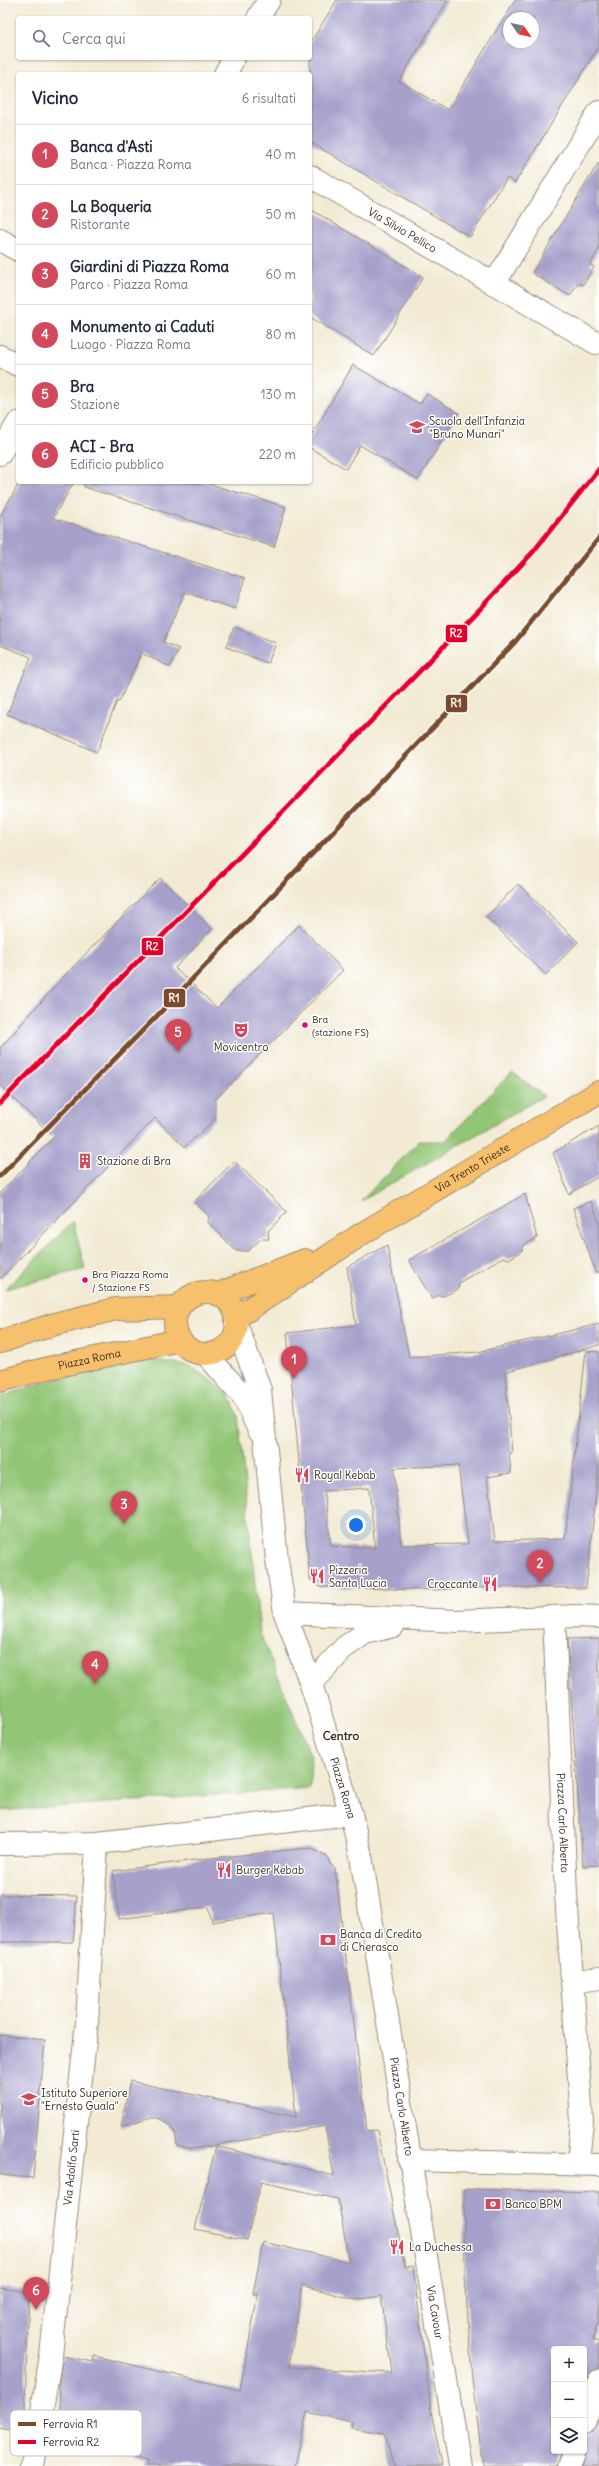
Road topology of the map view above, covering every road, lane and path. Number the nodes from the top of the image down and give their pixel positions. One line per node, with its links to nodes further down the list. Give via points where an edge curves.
1 (269, 0): 2 (street)
2 (259, 16)
3 (233, 60): 4 (street)
4 (226, 72)
5 (599, 112): 9 (street)
6 (312, 177): 9 (street, Via Silvio Pellico)
7 (0, 240): 8 (street)
8 (16, 249)
9 (494, 284): 10 (street, Via Silvio Pellico)
10 (596, 343)
11 (0, 356): 12 (street)
12 (16, 364)
13 (16, 426): 14 (street)
14 (0, 454)
15 (599, 1092): 16 (main road, Via Trento Trieste)
16 (347, 1244): 17 (main road); 19 (main road)
17 (218, 1294): 18 (main road, via 196,1294 184,1300); 19 (main road, via 230,1304)
18 (179, 1307): 20 (main road, via 175,1324); 21 (main road, via 116,1308)
19 (236, 1320): 22 (main road, via 235,1332 224,1348); 24 (street, Piazza Roma, via 260,1390)
20 (180, 1340): 22 (main road, via 192,1350); 23 (main road, Piazza Roma, via 48,1368)
21 (0, 1342)
22 (206, 1354): 24 (street, Piazza Roma, via 243,1396)
23 (0, 1381)
24 (265, 1442): 25 (street, Piazza Roma)
25 (285, 1613): 28 (street); 29 (street, Piazza Roma)
26 (554, 1617): 27 (street); 28 (street, via 457,1622); 34 (street, Piazza Carlo Alberto)
27 (599, 1617)
28 (418, 1620): 29 (street, via 365,1633 345,1647)
29 (311, 1684): 30 (street, Piazza Roma)
30 (351, 1814): 31 (street, Piazza Roma); 35 (street, Piazza Carlo Alberto, via 369,1901)
31 (97, 1843): 32 (street, Piazza Roma); 38 (street, Via Adolfo Sarti, via 87,2022 52,2348)
32 (0, 1844)
33 (599, 1978): 34 (street)
34 (572, 1982): 36 (street, Piazza Carlo Alberto, via 582,2121)
35 (409, 2160): 36 (street, Piazza Carlo Alberto); 43 (street, Via Cavour)
36 (589, 2164)
37 (599, 2381): 39 (street)
38 (42, 2410)
39 (586, 2418)
40 (573, 2454): 44 (street)
41 (35, 2456): 42 (street, Via Adolfo Sarti)
42 (33, 2466)
43 (460, 2466)
44 (568, 2466)

